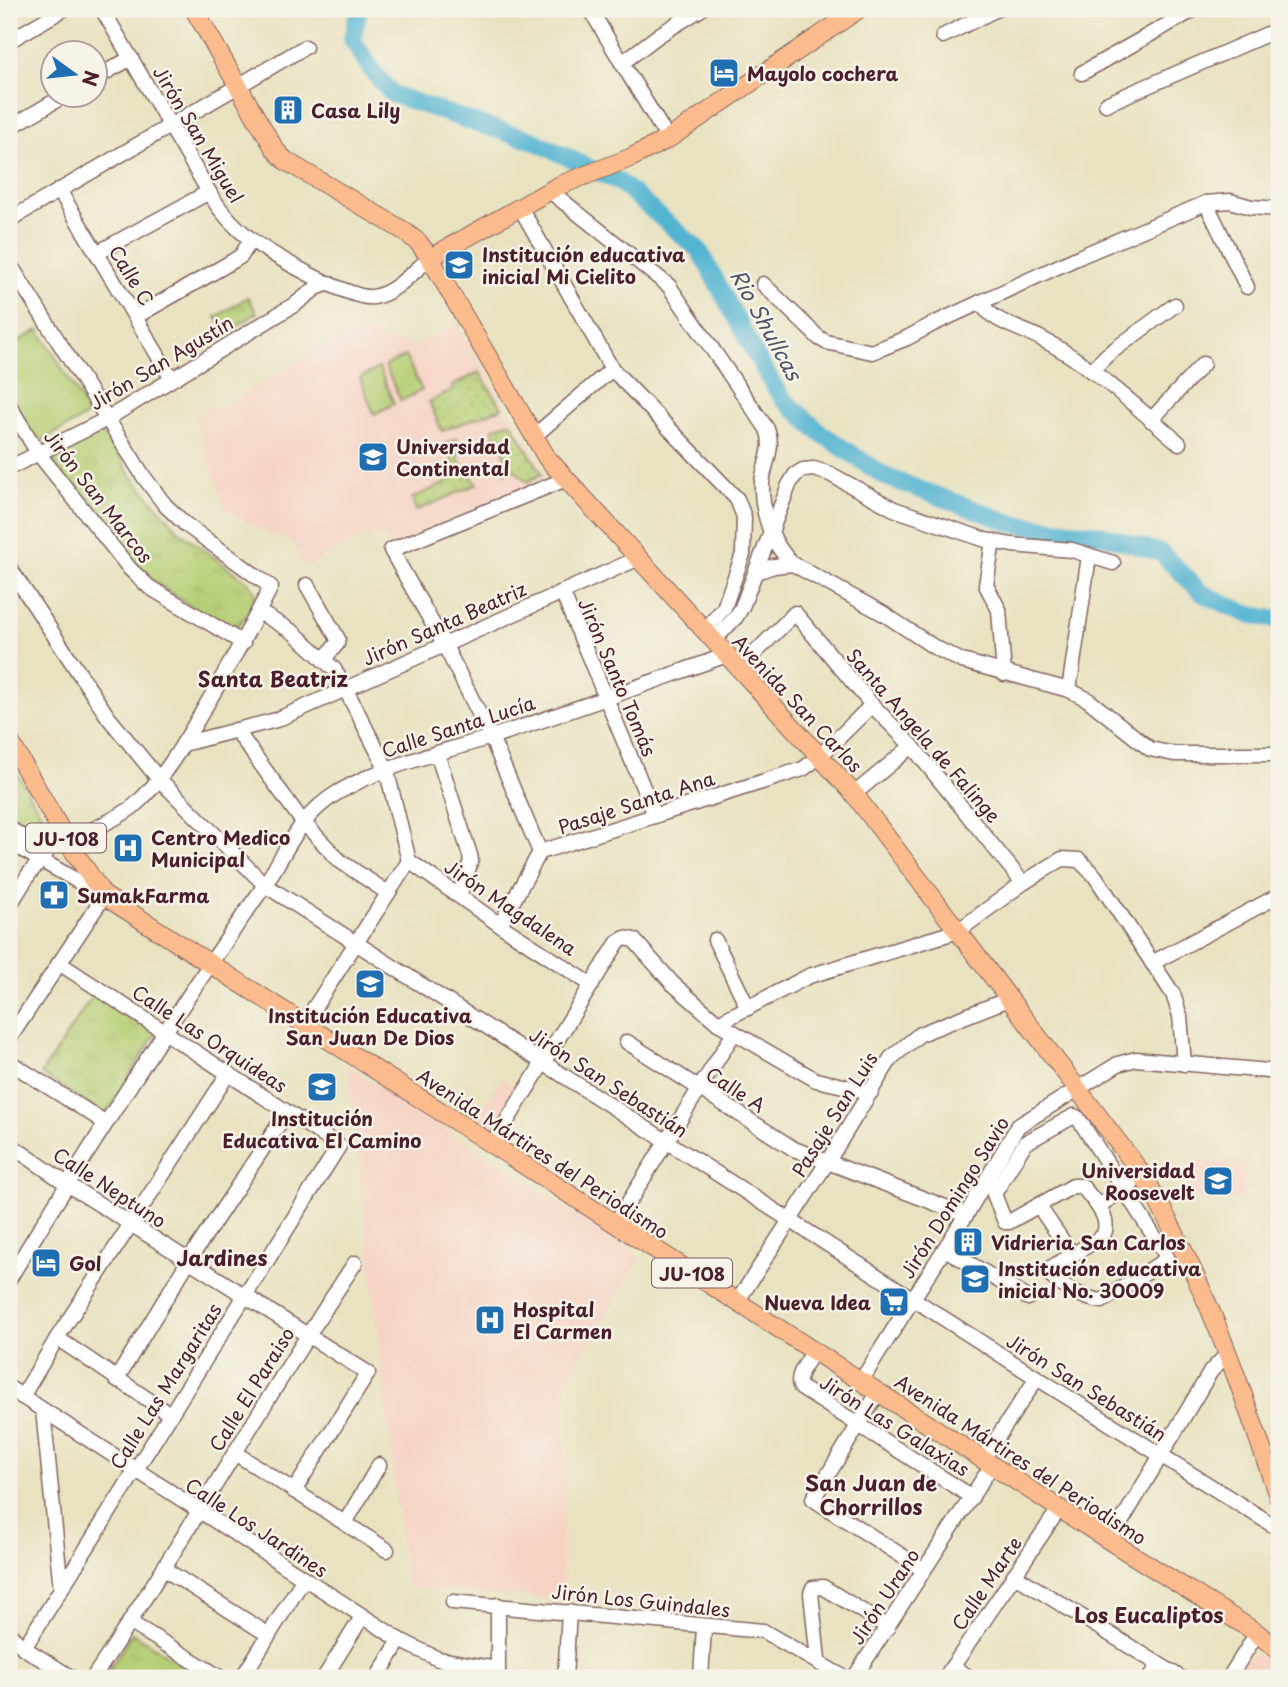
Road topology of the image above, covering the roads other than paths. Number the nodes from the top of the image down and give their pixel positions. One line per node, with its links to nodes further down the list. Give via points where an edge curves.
1 (64, 9): 11 (street)
2 (102, 9): 13 (street, Jirón San Miguel)
3 (194, 9): 17 (main road, Avenida San Carlos)
4 (590, 9): 14 (street)
5 (701, 9): 14 (street)
6 (859, 9): 22 (main road)
7 (997, 9): 10 (street)
8 (1195, 9): 16 (street)
9 (1279, 29): 18 (street)
10 (943, 36)
11 (9, 41)
12 (305, 47): 17 (street)
13 (131, 58): 15 (street); 20 (street, Jirón San Miguel)
14 (622, 63): 22 (street)
15 (108, 71)
16 (1082, 74)
17 (238, 85): 20 (street); 32 (main road, Avenida San Carlos, via 286,161 404,231)
18 (1106, 104)
19 (43, 108): 21 (street)
20 (170, 125): 24 (street); 25 (street, Jirón San Miguel)
21 (9, 128)
22 (668, 139): 23 (main road)
23 (554, 189): 27 (main road); 52 (street, via 669,286 767,429 771,448 762,483)
24 (59, 190): 29 (street); 31 (street, Calle C)
25 (209, 192): 30 (street, Jirón San Miguel); 31 (street)
26 (1206, 203): 28 (street, via 1230,201); 36 (street); 37 (street)
27 (520, 207): 32 (main road); 41 (street)
28 (1279, 209)
29 (9, 220)
30 (251, 240): 34 (street, Jirón San Miguel); 39 (street, via 241,256)
31 (97, 253): 39 (street, Calle C)
32 (430, 258): 34 (street, Jirón San Miguel, via 379,296 360,297); 47 (main road, Avenida San Carlos)
33 (9, 263): 45 (street)
34 (329, 283): 43 (street, Jirón San Agustín)
35 (763, 284): 37 (street, via 819,338 870,352)
36 (1247, 287)
37 (980, 302): 42 (street, via 990,315 1041,338)
38 (1175, 305): 42 (street)
39 (135, 317): 43 (street, Calle C)
40 (1203, 364): 46 (street)
41 (612, 369): 47 (street); 63 (street, via 737,499 744,517 743,554)
42 (1091, 371): 46 (street)
43 (172, 379): 45 (street, Jirón San Agustín)
44 (9, 405): 49 (street, Jirón San Marcos)
45 (107, 419): 49 (street, Jirón San Agustín); 62 (street, via 165,505 271,587)
46 (1151, 420): 48 (street)
47 (533, 437): 51 (main road, Avenida San Carlos)
48 (1179, 443)
49 (38, 453): 50 (street, Jirón San Agustín); 64 (street, Jirón San Marcos, via 149,587)
50 (9, 468)
51 (566, 479): 55 (main road, Avenida San Carlos); 65 (street, via 391,550)
52 (772, 532): 53 (street, via 795,475 814,469 894,509); 57 (street, via 782,555); 59 (street)
53 (993, 541): 54 (street); 69 (street, via 986,585 999,610)
54 (1089, 556): 56 (street); 71 (street)
55 (639, 558): 61 (street, Jirón Santa Beatriz); 63 (main road, Avenida San Carlos)
56 (1113, 563)
57 (793, 564): 59 (street); 69 (street, via 934,647)
58 (9, 567): 83 (street, Jirón San Sebastián, via 108,717)
59 (756, 572): 63 (street, via 736,617)
60 (307, 585): 67 (street, via 338,639)
61 (562, 592): 65 (street, Jirón Santa Beatriz); 72 (street, Jirón Santo Tomás)
62 (259, 612): 64 (street); 67 (street, via 293,632)
63 (709, 636): 66 (main road, Avenida San Carlos)
64 (243, 643): 77 (street)
65 (444, 644): 70 (street, Jirón Santa Beatriz); 75 (street)
66 (727, 656): 68 (main road, Avenida San Carlos); 72 (street, Calle Santa Lucía)
67 (323, 660): 70 (street)
68 (739, 669): 73 (street, Santa Angela de Falinge, via 795,613); 81 (main road, Avenida San Carlos)
69 (1004, 674): 71 (street)
70 (345, 688): 74 (street, Jirón Santa Beatriz, via 276,720); 82 (street)
71 (1069, 690): 80 (street, via 1087,698 1150,749)
72 (605, 697): 75 (street, Calle Santa Lucía); 85 (street, Jirón Santo Tomás)
73 (872, 705): 78 (street, Santa Angela de Falinge); 81 (street, Pasaje Santa Ana)
74 (236, 730): 77 (street, Jirón Santa Beatriz); 86 (street)
75 (491, 737): 79 (street, Calle Santa Lucía); 90 (street)
76 (9, 740): 89 (main road, Avenida Mártires del Periodismo / JU-108)
77 (183, 744): 83 (street)
78 (912, 746): 84 (street); 93 (street, Santa Angela de Falinge)
79 (438, 752): 82 (street, Calle Santa Lucía); 97 (street, via 471,861)
80 (1279, 754)
81 (819, 757): 84 (main road, Avenida San Carlos); 85 (street, Pasaje Santa Ana, via 803,769)
82 (386, 768): 86 (street, Calle Santa Lucía, via 335,794); 92 (street)
83 (158, 778): 89 (street, via 129,810); 94 (street, Jirón San Sebastián)
84 (855, 794): 101 (main road, Avenida San Carlos)
85 (655, 816): 90 (street, Pasaje Santa Ana)
86 (302, 821): 94 (street, Calle Santa Lucía); 95 (street, via 340,861)
87 (9, 828): 89 (street, via 29,842)
88 (9, 842): 91 (street, Avenida Mártires del Periodismo)
89 (60, 843): 91 (street); 96 (main road, Avenida Mártires del Periodismo / JU-108)
90 (540, 852): 100 (street, Pasaje Santa Ana)
91 (40, 861): 96 (street, Avenida Mártires del Periodismo); 99 (street)
92 (409, 861): 95 (street); 97 (street, Jirón Magdalena)
93 (1023, 883): 101 (street); 105 (street, via 1062,859 1079,860 1095,876)
94 (265, 885): 103 (street, Jirón San Sebastián); 106 (street, Calle Santa Lucía)
95 (388, 893): 103 (street)
96 (104, 896): 104 (street); 106 (main road, Avenida Mártires del Periodismo / JU-108)
97 (459, 896): 100 (street, Jirón Magdalena)
98 (1277, 898): 105 (street)
99 (9, 906)
100 (500, 925): 107 (street, Jirón Magdalena)
101 (958, 932): 108 (main road, Avenida San Carlos); 109 (street, via 809,976)
102 (715, 940): 109 (street)
103 (356, 943): 111 (street); 117 (street, Jirón San Sebastián)
104 (59, 963): 112 (street, Calle Las Orquideas); 114 (street)
105 (1152, 963): 118 (street, via 1173,994 1180,1016)
106 (209, 964): 111 (main road, Avenida Mártires del Periodismo / JU-108); 112 (street, Calle Santa Lucía)
107 (592, 985): 110 (street, via 619,940 629,937); 117 (street)
108 (1009, 999): 122 (main road, Avenida San Carlos); 123 (street, Pasaje San Luis, via 920,1034 891,1058)
109 (748, 1008): 110 (street)
110 (718, 1023): 113 (street)
111 (303, 1025): 129 (main road, Avenida Mártires del Periodismo / JU-108)
112 (165, 1032): 120 (street, Calle Las Orquideas); 125 (street, Calle Santa Lucía)
113 (734, 1033): 121 (street); 123 (street, via 816,1080)
114 (9, 1039)
115 (627, 1042): 121 (street, Calle A)
116 (9, 1062): 125 (street)
117 (542, 1063): 126 (street, Jirón San Sebastián); 129 (street)
118 (1184, 1064): 119 (street, Jirón Domingo Savio); 122 (street, Jirón Domingo Savio, via 1136,1059 1118,1064)
119 (1279, 1072)
120 (228, 1074): 124 (street, Calle Las Orquideas); 138 (street)
121 (699, 1088): 126 (street); 130 (street, Calle A, via 794,1149)
122 (1079, 1088): 131 (main road, Avenida San Carlos); 136 (street, Jirón Domingo Savio, via 1018,1126)
123 (871, 1091): 130 (street, Pasaje San Luis)
124 (287, 1112): 128 (street, Calle Las Orquideas); 142 (street)
125 (106, 1123): 132 (street, Calle Santa Lucía)
126 (666, 1142): 137 (street, Jirón San Sebastián); 139 (street)
127 (9, 1144): 132 (street, Calle Neptuno)
128 (339, 1146): 145 (street, Calle Las Margaritas)
129 (492, 1146): 139 (main road, Avenida Mártires del Periodismo / JU-108)
130 (828, 1161): 136 (street, Calle A); 137 (street, Pasaje San Luis)
131 (1145, 1178): 133 (street); 152 (main road, Avenida San Carlos, via 1198,1281)
132 (67, 1184): 138 (street, Calle Neptuno); 144 (street, Calle Santa Lucía)
133 (1125, 1188): 134 (street, via 1074,1115 1026,1143 994,1191 1005,1222); 135 (street); 141 (street, via 1166,1255 1164,1261 1098,1302 1048,1275 1050,1267)
134 (1038, 1205): 135 (street, via 1077,1185); 141 (street)
135 (1098, 1206): 141 (street, via 1105,1233)
136 (966, 1215): 140 (street, Jirón Domingo Savio)
137 (789, 1220): 147 (street, Jirón San Sebastián); 148 (street, Pasaje San Luis)
138 (131, 1224): 142 (street, Calle Neptuno); 150 (street)
139 (615, 1224): 148 (main road, Avenida Mártires del Periodismo / JU-108)
140 (945, 1249): 146 (street); 147 (street, Jirón Domingo Savio)
141 (1072, 1255)
142 (189, 1260): 145 (street, Calle Neptuno); 154 (street)
143 (355, 1264): 149 (street, Calle El Paraiso)
144 (9, 1279)
145 (244, 1295): 149 (street, Calle Neptuno); 160 (street, Calle Las Margaritas)
146 (1028, 1298)
147 (913, 1299): 153 (street, Jirón San Sebastián); 155 (street, Jirón Domingo Savio)
148 (737, 1302): 151 (main road, Avenida Mártires del Periodismo / JU-108)
149 (307, 1335): 162 (street, Calle El Paraiso); 167 (street, Calle Neptuno, via 368,1373)
150 (57, 1338): 154 (street); 158 (street)
151 (814, 1351): 155 (main road, Avenida Mártires del Periodismo / JU-108); 161 (street, Jirón Las Galaxias, via 798,1384)
152 (1228, 1353): 163 (street, via 1211,1371); 169 (main road, Avenida San Carlos)
153 (1037, 1378): 163 (street, Jirón San Sebastián); 164 (street, Jirón Urano)
154 (116, 1380): 160 (street)
155 (861, 1381): 157 (main road, Avenida Mártires del Periodismo / JU-108)
156 (9, 1388): 158 (street, Calle Los Jardines)
157 (878, 1392): 161 (street); 164 (main road, Avenida Mártires del Periodismo / JU-108)
158 (22, 1397): 159 (street, Calle Los Jardines)
159 (43, 1410): 166 (street, Calle Los Jardines); 180 (street)
160 (171, 1415): 166 (street, Calle Las Margaritas)
161 (859, 1425): 168 (street, Jirón Las Galaxias); 177 (street, via 813,1499)
162 (234, 1453): 167 (street); 171 (street, Calle El Paraiso)
163 (1161, 1455): 173 (street, Jirón San Sebastián); 174 (street)
164 (988, 1462): 168 (street, Jirón Urano); 170 (main road, Avenida Mártires del Periodismo / JU-108)
165 (379, 1465): 172 (street)
166 (135, 1470): 171 (street, Calle Los Jardines); 180 (street, Calle Las Margaritas)
167 (294, 1491): 172 (street)
168 (972, 1497): 177 (street, Jirón Urano)
169 (1279, 1499)
170 (1059, 1509): 174 (main road, Avenida Mártires del Periodismo / JU-108); 178 (street, Calle Marte)
171 (199, 1512): 176 (street, Calle El Paraiso); 179 (street, Calle Los Jardines)
172 (345, 1523): 175 (street)
173 (1279, 1529)
174 (1110, 1541): 188 (main road, Avenida Mártires del Periodismo / JU-108)
175 (387, 1550)
176 (164, 1569): 185 (street, Calle El Paraiso); 190 (street)
177 (924, 1570): 187 (street, Jirón Urano)
178 (1014, 1575): 195 (street); 196 (street, Calle Marte)
179 (303, 1580): 184 (street, Calle Los Jardines); 190 (street)
180 (61, 1589): 192 (street, Calle Las Margaritas)
181 (453, 1602): 182 (street, Jirón Los Guindales)
182 (499, 1605): 183 (street, Jirón Los Guindales); 197 (street)
183 (569, 1612): 186 (street, Jirón Los Guindales); 204 (street)
184 (362, 1617): 191 (street, Calle Los Jardines); 198 (street)
185 (131, 1623): 200 (street, Calle El Paraiso); 201 (street)
186 (704, 1626): 194 (street, Jirón Los Guindales, via 763,1631); 205 (street)
187 (888, 1627): 194 (street, via 822,1587 813,1588); 207 (street, Jirón Urano)
188 (1257, 1633): 193 (main road, Avenida Mártires del Periodismo / JU-108); 211 (street)
189 (9, 1634): 192 (street)
190 (269, 1635): 202 (street)
191 (400, 1640): 197 (street, Calle Los Jardines, via 438,1659); 203 (street)
192 (24, 1647): 199 (street)
193 (1279, 1651)
194 (818, 1660): 206 (street)
195 (1159, 1665): 209 (street); 210 (street)
196 (949, 1672): 208 (street)
197 (497, 1674)
198 (328, 1677)
199 (72, 1678)
200 (93, 1678)
201 (221, 1678)
202 (242, 1678)
203 (377, 1678)
204 (565, 1678)
205 (701, 1678)
206 (845, 1678)
207 (854, 1678)
208 (971, 1678)
209 (1150, 1678)
210 (1181, 1678)
211 (1229, 1678)

